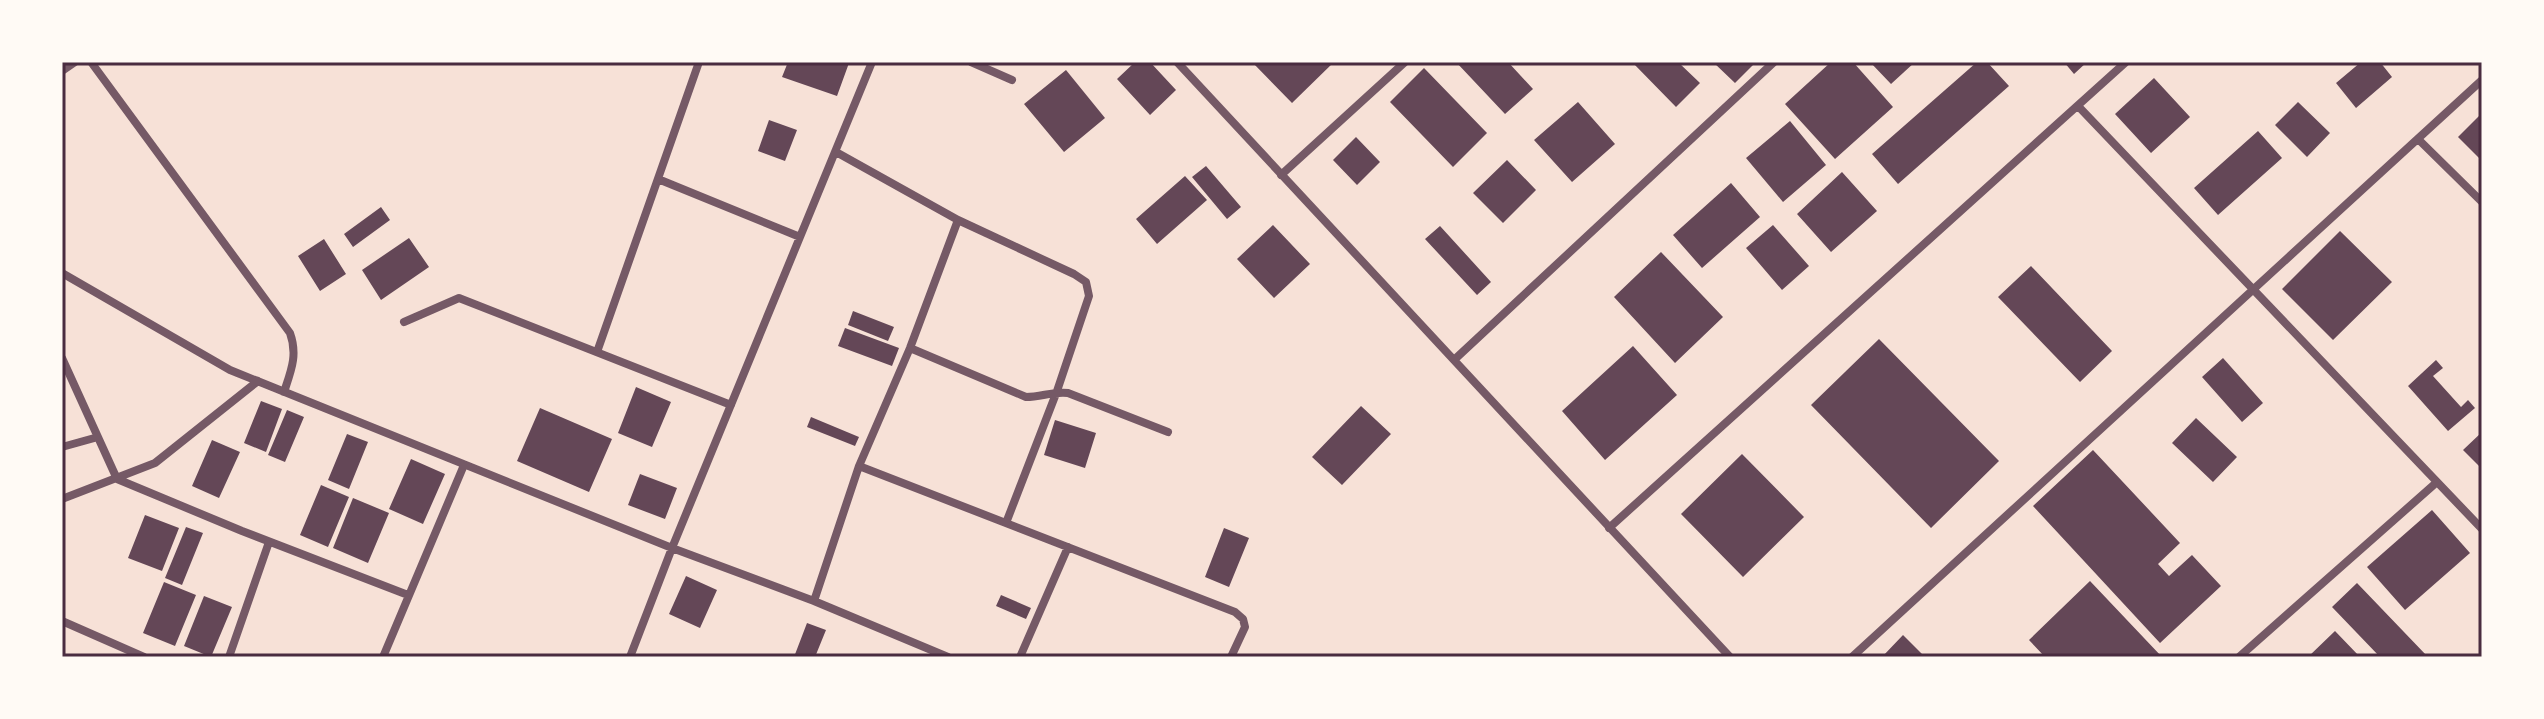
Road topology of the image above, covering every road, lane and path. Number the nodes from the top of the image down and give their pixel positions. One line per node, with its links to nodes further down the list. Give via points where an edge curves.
1 (75, 62): 10 (street)
2 (91, 62): 30 (street, via 290,333 295,358)
3 (699, 62): 17 (street)
4 (872, 62): 15 (street)
5 (971, 62): 11 (street)
6 (1177, 62): 16 (street)
7 (1405, 62): 16 (street)
8 (1774, 62): 27 (street)
9 (2126, 62): 13 (street)
10 (62, 71)
11 (1012, 80)
12 (2482, 80): 14 (street)
13 (2078, 106): 22 (street); 41 (street)
14 (2418, 139): 18 (street); 22 (street)
15 (836, 152): 19 (street); 20 (street)
16 (1281, 175): 27 (street)
17 (658, 179): 20 (street); 25 (street)
18 (2482, 202)
19 (958, 220): 24 (street); 29 (street, via 1086,282 1089,296)
20 (800, 237): 31 (street)
21 (62, 273): 28 (street)
22 (2253, 290): 38 (street); 57 (street)
23 (404, 322): 25 (street, via 459,298)
24 (910, 348): 29 (street, via 1026,397); 36 (street)
25 (597, 352): 31 (street)
26 (62, 358): 33 (street)
27 (1454, 360): 41 (street)
28 (258, 381): 30 (street); 37 (street, via 155,463)
29 (1057, 391): 32 (street); 40 (street)
30 (284, 392): 35 (street)
31 (731, 405): 45 (street)
32 (1168, 432)
33 (98, 437): 34 (street); 37 (street)
34 (62, 447)
35 (464, 465): 45 (street); 46 (street)
36 (859, 466): 40 (street); 47 (street)
37 (117, 479): 39 (street); 43 (street)
38 (2437, 482): 42 (street); 58 (street)
39 (62, 499)
40 (1006, 523): 44 (street)
41 (1609, 528): 56 (street)
42 (2482, 529)
43 (269, 542): 46 (street); 50 (street)
44 (1068, 547): 54 (street); 55 (street, via 1235,612 1245,627)
45 (672, 548): 47 (street); 52 (street)
46 (408, 595): 51 (street)
47 (814, 601): 53 (street)
48 (62, 621): 49 (street)
49 (144, 657)
50 (229, 657)
51 (383, 657)
52 (630, 657)
53 (948, 657)
54 (1020, 657)
55 (1231, 657)
56 (1730, 657)
57 (1852, 657)
58 (2239, 657)

